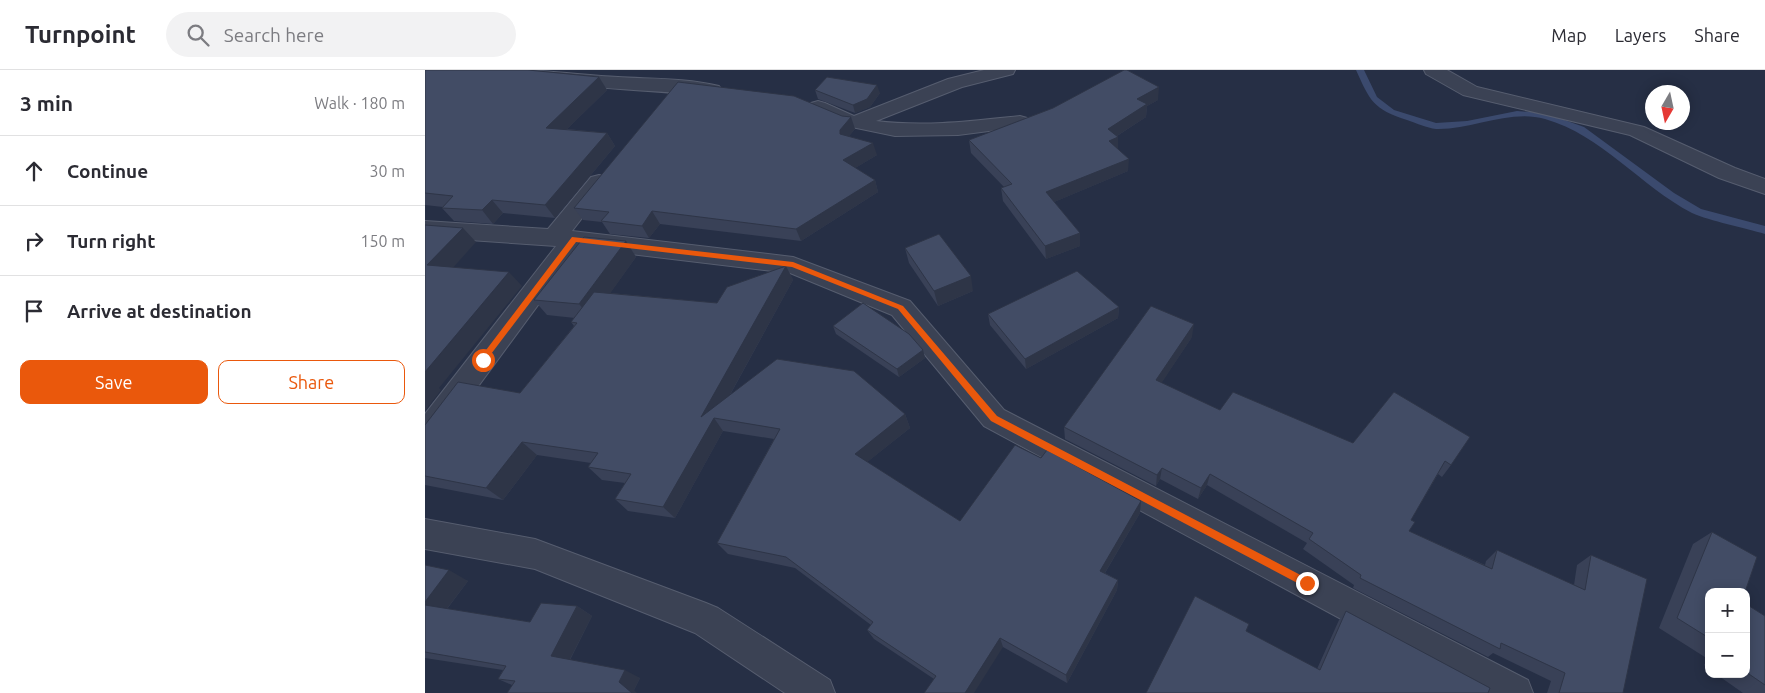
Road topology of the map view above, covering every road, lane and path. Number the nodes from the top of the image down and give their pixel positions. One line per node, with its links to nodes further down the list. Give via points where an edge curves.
1 (519, 70): 5 (street, via 566,79)
2 (659, 70): 5 (street)
3 (1006, 70): 10 (street, via 955,83)
4 (1433, 70): 13 (street, via 1470,91 1637,131)
5 (625, 84): 6 (street)
6 (677, 86): 7 (street); 9 (street)
7 (726, 92)
8 (803, 102): 10 (street)
9 (659, 109)
10 (854, 122): 11 (street, via 909,131)
11 (1020, 122)
12 (610, 170): 15 (street)
13 (1765, 187)
14 (425, 229): 15 (street)
15 (564, 239): 16 (street); 19 (street, via 793,265 901,308 994,418)
16 (425, 436)
17 (425, 534): 18 (street, via 535,554 706,620)
18 (817, 693)
19 (1515, 693)

